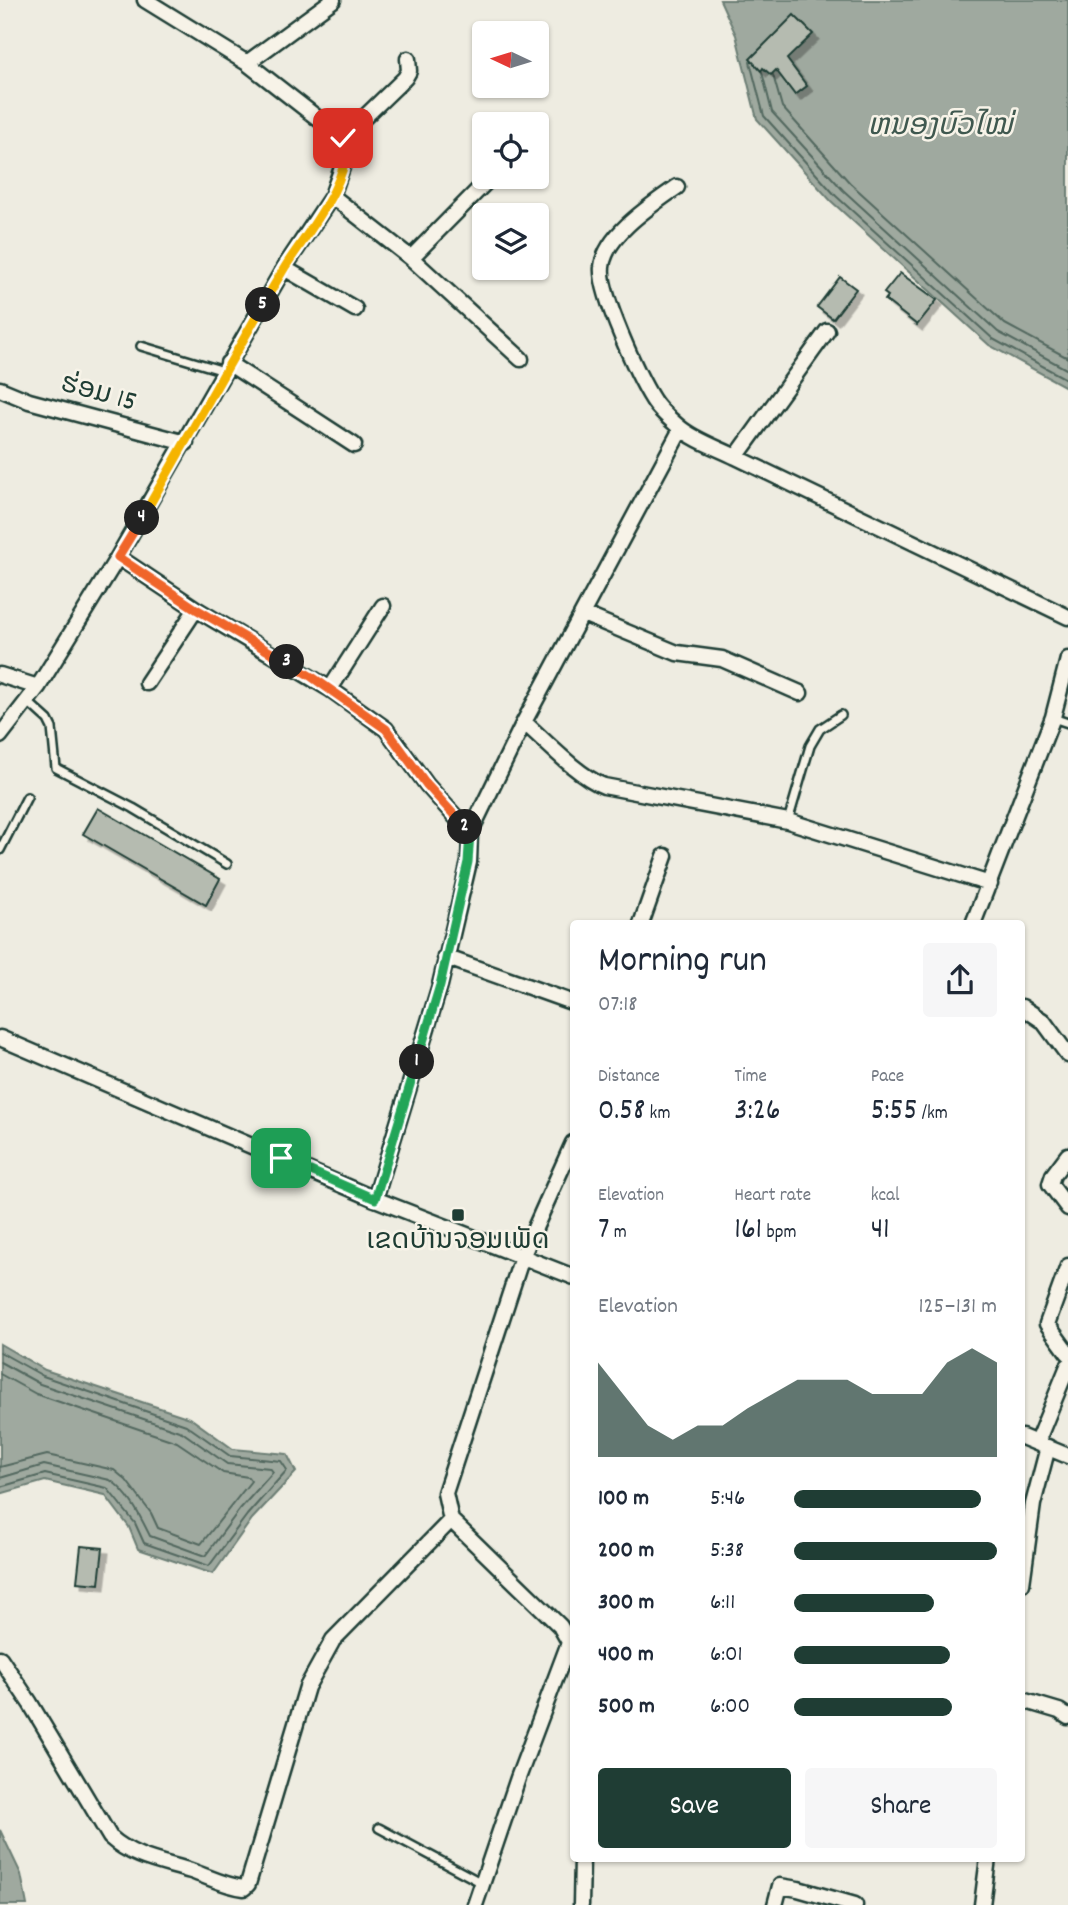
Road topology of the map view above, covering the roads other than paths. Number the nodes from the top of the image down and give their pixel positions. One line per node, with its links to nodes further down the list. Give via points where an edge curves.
1 (145, 0): 4 (street)
2 (333, 0): 4 (street)
3 (408, 59): 5 (street, via 405,78)
4 (247, 64): 5 (street)
5 (343, 138): 8 (street, via 345,159)
6 (677, 187): 17 (street, via 620,233 602,267 605,295 621,334 654,401)
7 (479, 189): 9 (street)
8 (332, 196): 9 (street); 10 (street)
9 (411, 258): 14 (street)
10 (284, 268): 11 (street); 15 (street)
11 (355, 309)
12 (827, 331): 20 (street)
13 (141, 346): 15 (lane)
14 (521, 359)
15 (226, 367): 18 (street); 19 (street)
16 (0, 389): 18 (street, ຮ່ອມ 15)
17 (681, 429): 20 (street); 24 (street)
18 (186, 443): 21 (street)
19 (354, 445)
20 (736, 457): 25 (street)
21 (118, 557): 23 (street); 29 (street)
22 (383, 606): 30 (street)
23 (196, 609): 28 (street); 30 (street)
24 (583, 614): 31 (street, via 677,653 722,659); 35 (street)
25 (1068, 617)
26 (1068, 659): 34 (street)
27 (0, 675): 29 (street)
28 (147, 683)
29 (38, 687): 32 (street)
30 (330, 689): 40 (street, via 386,729)
31 (800, 693)
32 (27, 701): 37 (street); 43 (lane, via 52,728 56,768)
33 (841, 715): 39 (lane, via 820,729 810,746)
34 (1053, 717): 36 (lane); 44 (street)
35 (524, 722): 39 (street, via 598,784); 40 (street)
36 (1068, 723)
37 (0, 736)
38 (27, 797): 41 (lane)
39 (788, 821): 44 (street)
40 (470, 833): 47 (street, via 468,862)
41 (0, 850)
42 (665, 856): 45 (street)
43 (227, 864)
44 (990, 884): 46 (street)
45 (643, 920)
46 (975, 920)
47 (445, 957): 48 (street); 54 (street)
48 (570, 1002)
49 (1025, 1009): 51 (street, via 1043,1021)
50 (0, 1038): 54 (street)
51 (1068, 1055)
52 (570, 1150): 56 (street)
53 (1068, 1155): 55 (street, via 1050,1184)
54 (375, 1199): 56 (street)
55 (1068, 1208)
56 (522, 1257): 58 (street); 64 (street, via 445,1493)
57 (1068, 1266): 59 (street, via 1047,1324)
58 (570, 1275)
59 (1068, 1353)
60 (1068, 1366): 62 (street)
61 (1025, 1438): 62 (street)
62 (1042, 1445): 63 (street); 65 (street)
63 (1068, 1456)
64 (451, 1520): 66 (street, via 560,1626); 68 (street, via 333,1640 307,1687 244,1888 136,1855 110,1837)
65 (1025, 1562)
66 (570, 1643)
67 (570, 1651): 74 (street)
68 (0, 1658)
69 (1025, 1701): 70 (street)
70 (1068, 1717)
71 (379, 1828): 74 (lane)
72 (582, 1862): 76 (street)
73 (987, 1862): 79 (street)
74 (482, 1883): 75 (street)
75 (475, 1905)
76 (581, 1905)
77 (775, 1905): 78 (street, via 780,1886)
78 (855, 1905)
79 (982, 1905)

